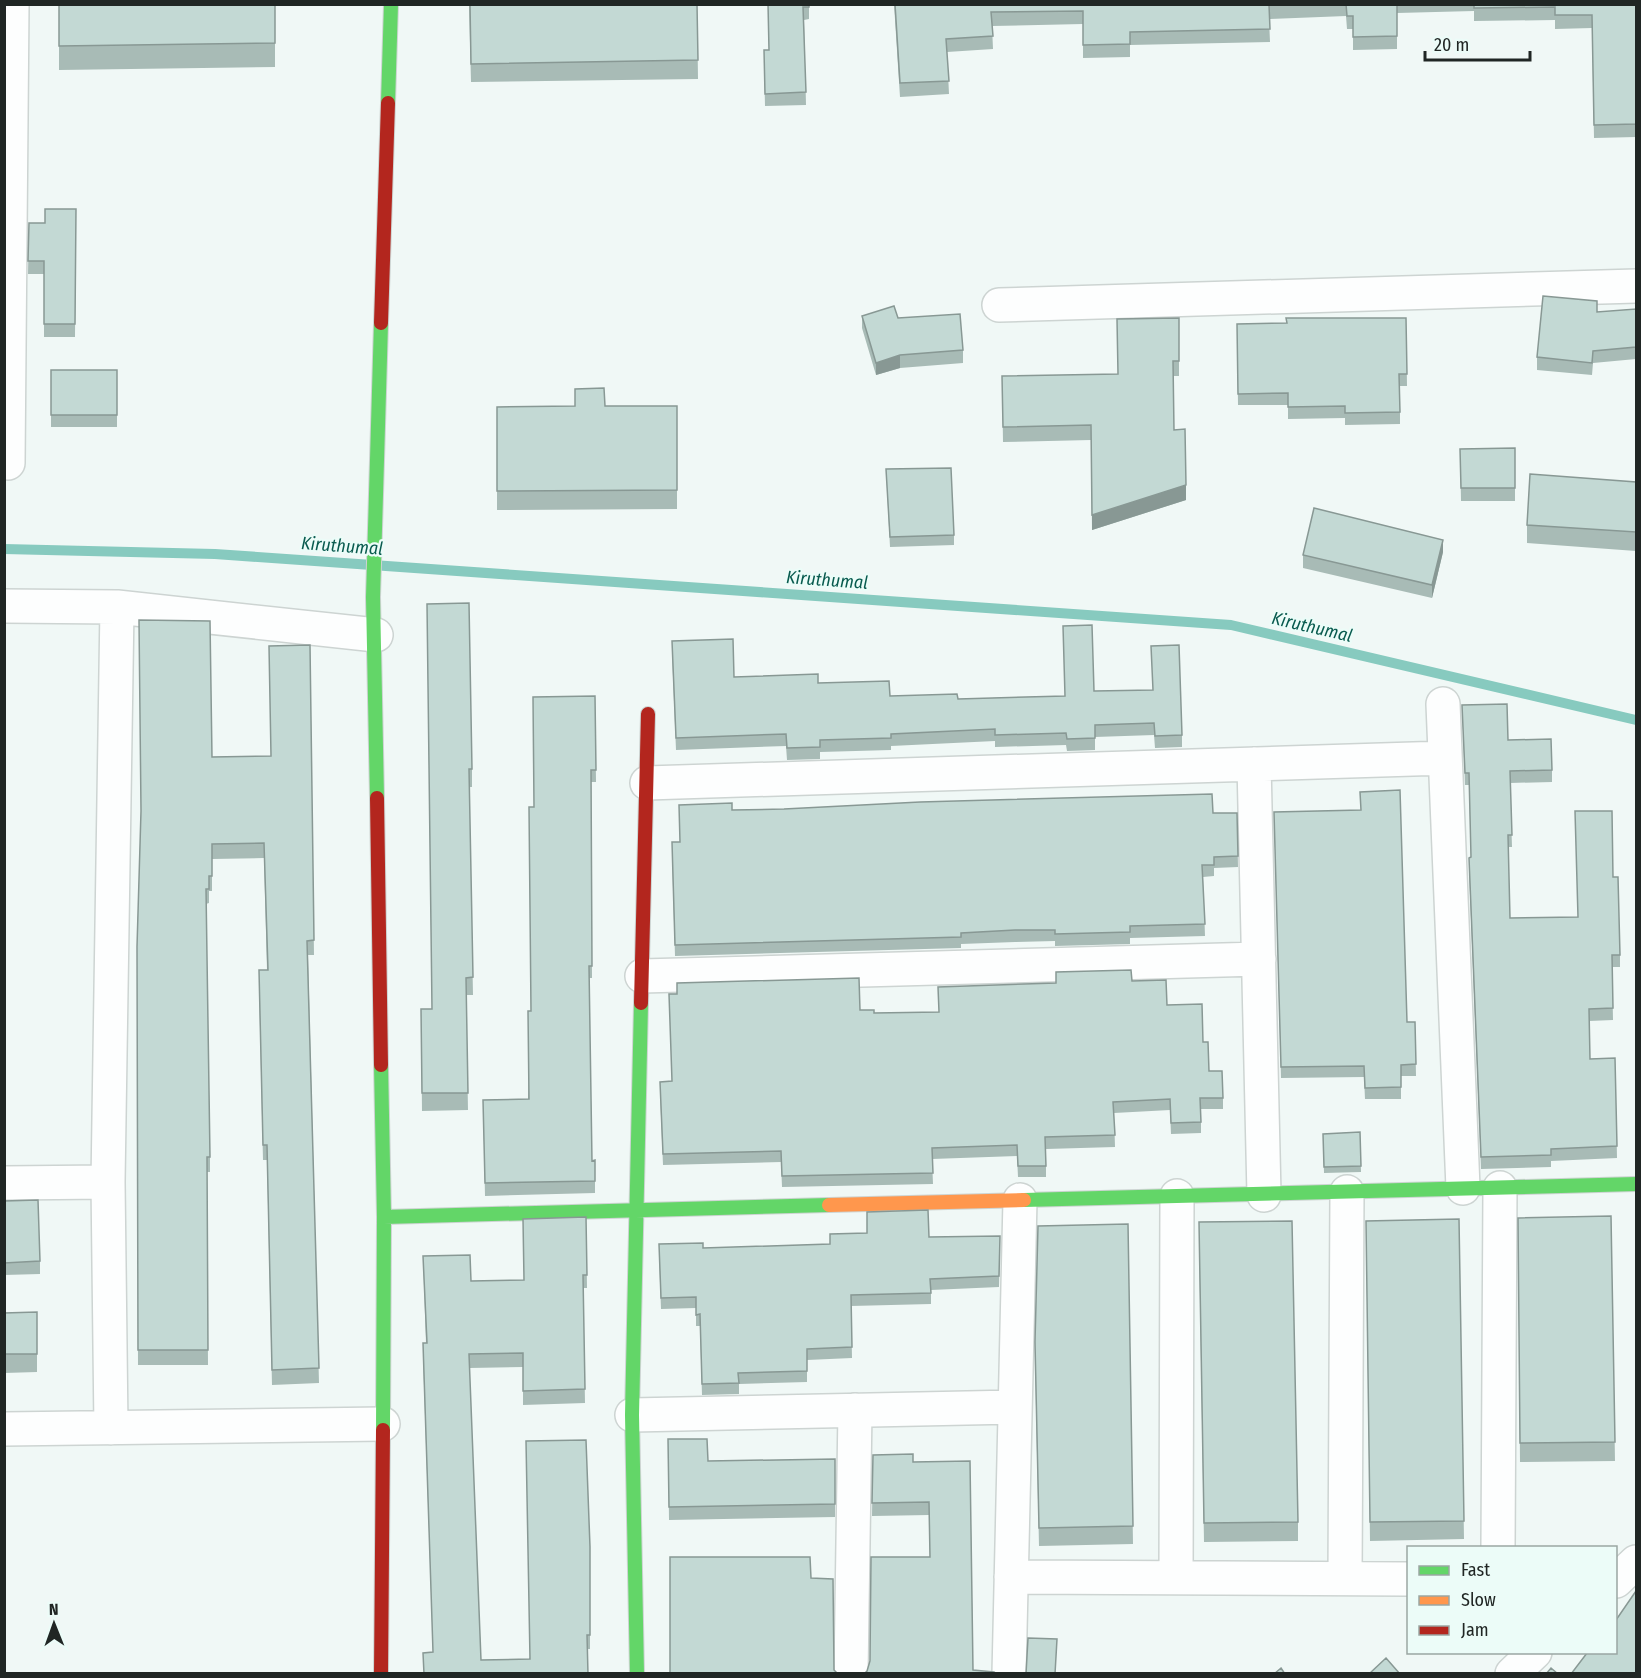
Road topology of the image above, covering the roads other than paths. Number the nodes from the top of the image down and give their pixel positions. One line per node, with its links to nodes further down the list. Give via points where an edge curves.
1 (12, 4): 5 (street)
2 (391, 4): 8 (street, via 374,527)
3 (1636, 286): 4 (street)
4 (999, 306)
5 (8, 463)
6 (4, 606): 7 (street)
7 (117, 607): 8 (street); 16 (street)
8 (376, 635): 26 (street)
9 (1443, 704): 11 (street)
10 (648, 714): 13 (street)
11 (1445, 758): 12 (street); 19 (street)
12 (1254, 764): 13 (street); 14 (street)
13 (647, 783): 15 (street)
14 (1259, 959): 15 (street); 22 (street)
15 (642, 976): 25 (street)
16 (108, 1182): 17 (street); 31 (street)
17 (4, 1184)
18 (1636, 1184): 20 (street)
19 (1463, 1188): 20 (street); 21 (street)
20 (1500, 1188): 33 (street)
21 (1347, 1192): 22 (street); 36 (street)
22 (1264, 1195): 23 (street)
23 (1177, 1196): 24 (street); 35 (street)
24 (1020, 1200): 25 (street); 27 (street)
25 (637, 1210): 26 (street); 29 (street)
26 (384, 1217): 30 (street)
27 (1015, 1407): 28 (street); 34 (street)
28 (855, 1410): 29 (street); 41 (street)
29 (632, 1415): 40 (street)
30 (383, 1424): 31 (street); 39 (street)
31 (111, 1428): 32 (street)
32 (4, 1429)
33 (1498, 1546)
34 (1011, 1578): 35 (street); 42 (street)
35 (1176, 1578): 36 (street)
36 (1345, 1578): 37 (street)
37 (1407, 1579)
38 (1534, 1654): 43 (street)
39 (381, 1674)
40 (637, 1674)
41 (851, 1674)
42 (1009, 1674)
43 (1512, 1674)

